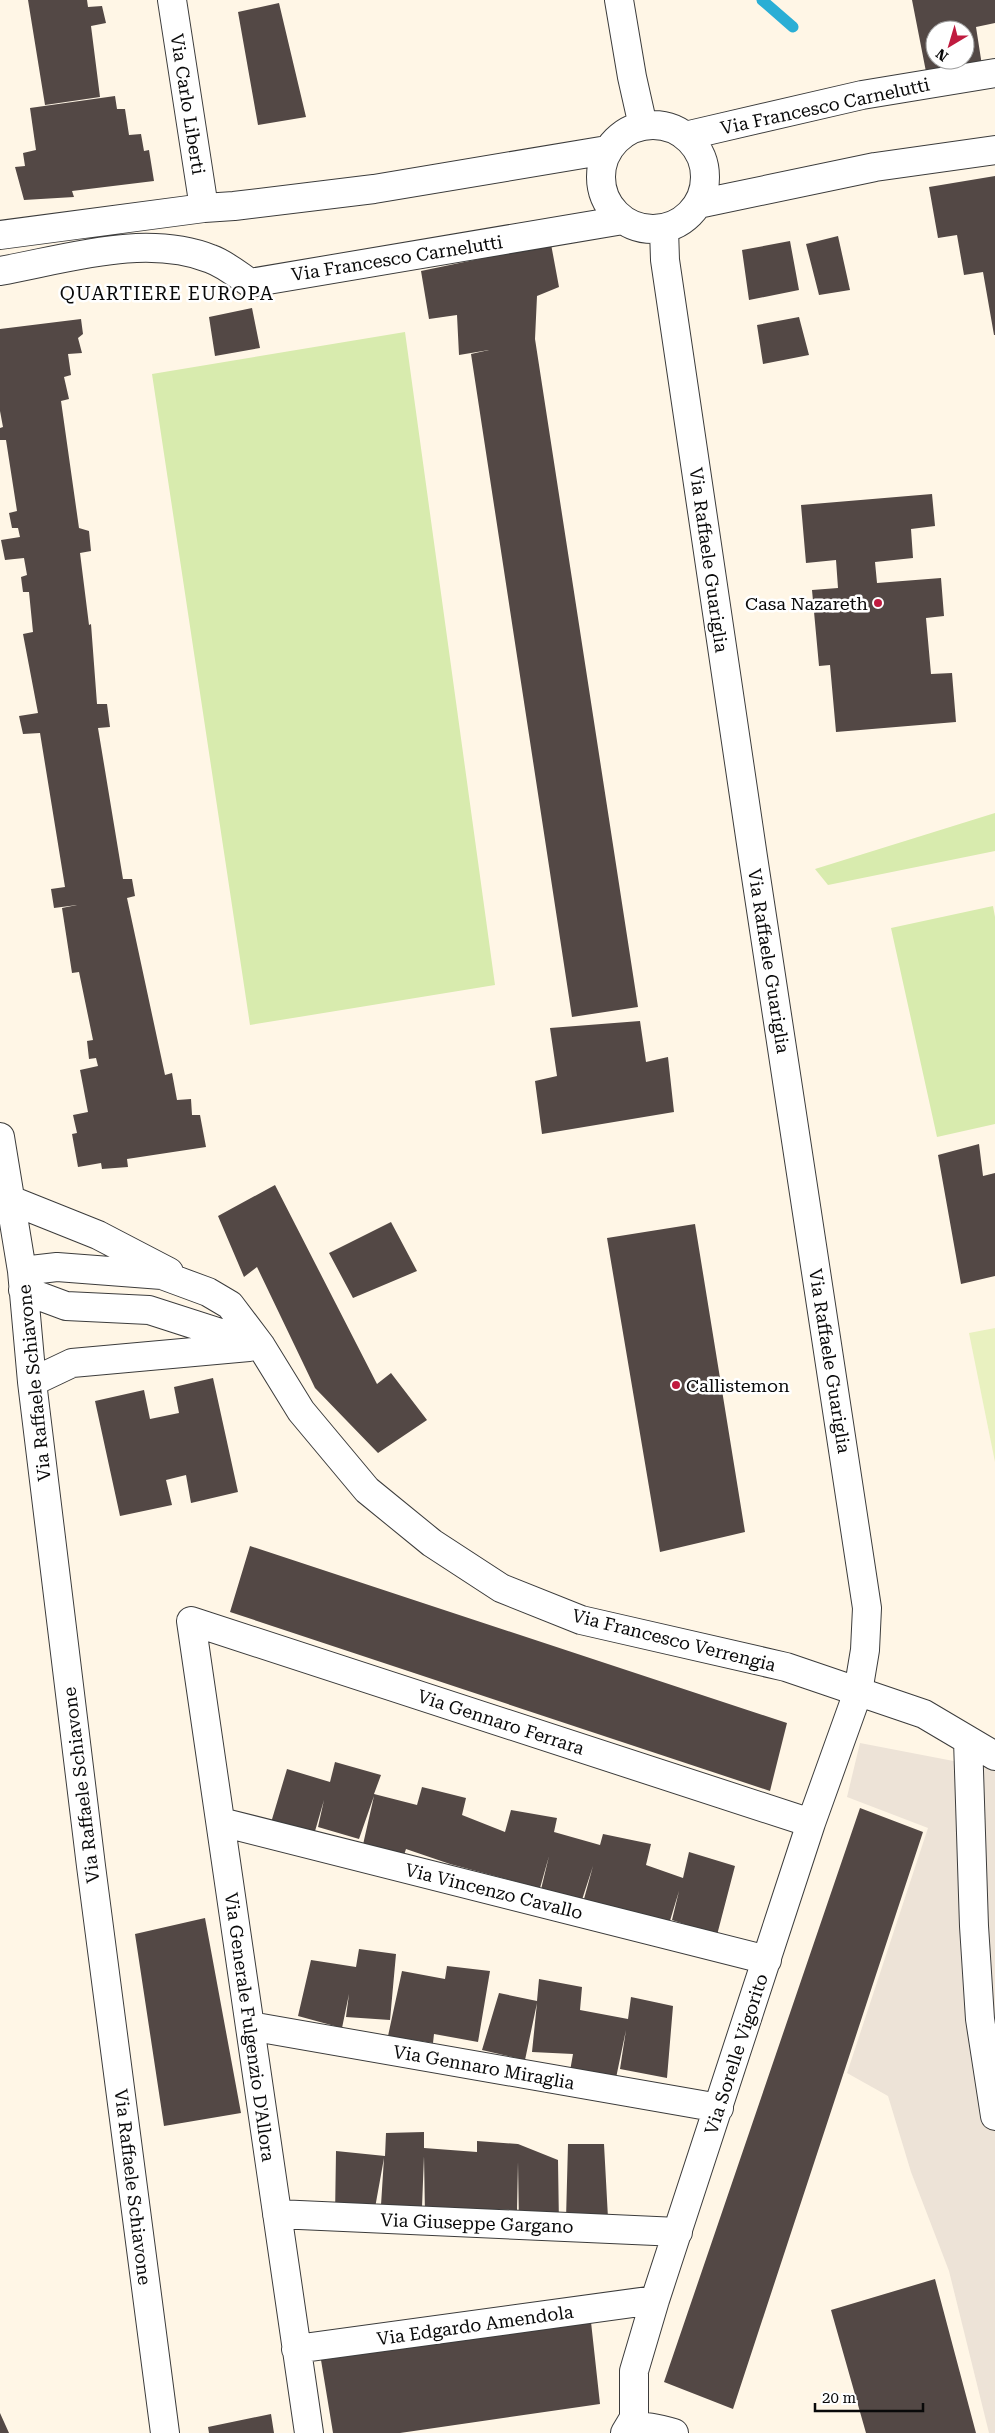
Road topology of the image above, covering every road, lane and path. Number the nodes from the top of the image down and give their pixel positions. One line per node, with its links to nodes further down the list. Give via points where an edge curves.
1 (172, 0): 9 (street, Via Carlo Liberti)
2 (619, 0): 4 (street)
3 (995, 73): 5 (street, Via Francesco Carnelutti, via 862,95)
4 (643, 126): 5 (street, via 668,126); 6 (street, via 618,137)
5 (685, 136): 8 (street, via 695,146 703,162 706,179)
6 (607, 150): 9 (street, via 374,189); 10 (street, via 601,166 600,183 605,200)
7 (995, 150): 8 (street, via 875,167)
8 (698, 204): 11 (street, via 680,222)
9 (204, 208): 12 (street)
10 (623, 220): 11 (street, via 646,230); 13 (street, Via Francesco Carnelutti, via 250,283 212,259 166,248 117,250)
11 (664, 229): 21 (street, Via Raffaele Guariglia, via 666,269 868,1608)
12 (0, 235)
13 (0, 270)
14 (0, 1137): 15 (street, Via Raffaele Schiavone)
15 (8, 1199): 16 (street, Via Raffaele Schiavone); 17 (street, via 98,1235)
16 (22, 1280): 17 (street, Via Francesco Verrengia, via 57,1267 162,1275); 18 (street, via 66,1306 149,1310); 19 (street, Via Raffaele Schiavone)
17 (208, 1292): 18 (street, Via Francesco Verrengia, via 230,1305)
18 (261, 1346): 19 (street, via 72,1363); 21 (street, Via Francesco Verrengia, via 301,1411 366,1490 432,1543 501,1588 581,1620 786,1668)
19 (32, 1382): 35 (street, Via Raffaele Schiavone)
20 (191, 1620): 24 (street, Via Generale Fulgenzio D'Allora); 25 (street, Via Gennaro Ferrara)
21 (858, 1692): 22 (street, Via Francesco Verrengia, via 924,1714); 25 (street, Via Sorelle Vigorito)
22 (968, 1740): 23 (street, Via Francesco Verrengia); 29 (street, via 980,2018)
23 (995, 1756)
24 (220, 1822): 26 (street, Via Vincenzo Cavallo); 27 (street, Via Generale Fulgenzio D'Allora)
25 (811, 1824): 26 (street, Via Sorelle Vigorito)
26 (767, 1960): 28 (street, Via Sorelle Vigorito)
27 (250, 2026): 28 (street, Via Gennaro Miraglia); 30 (street, Via Generale Fulgenzio D'Allora)
28 (719, 2108): 31 (street, Via Sorelle Vigorito)
29 (995, 2116)
30 (277, 2214): 31 (street, Via Giuseppe Gargano); 33 (street, Via Generale Fulgenzio D'Allora)
31 (678, 2232): 32 (street, Via Sorelle Vigorito)
32 (655, 2300): 33 (street, Via Edgardo Amendola); 34 (street, Via Sorelle Vigorito, via 634,2371)
33 (296, 2349): 36 (street, Via Generale Fulgenzio D'Allora)
34 (629, 2428): 37 (street, via 652,2427)
35 (165, 2433)
36 (309, 2433)
37 (674, 2433)

